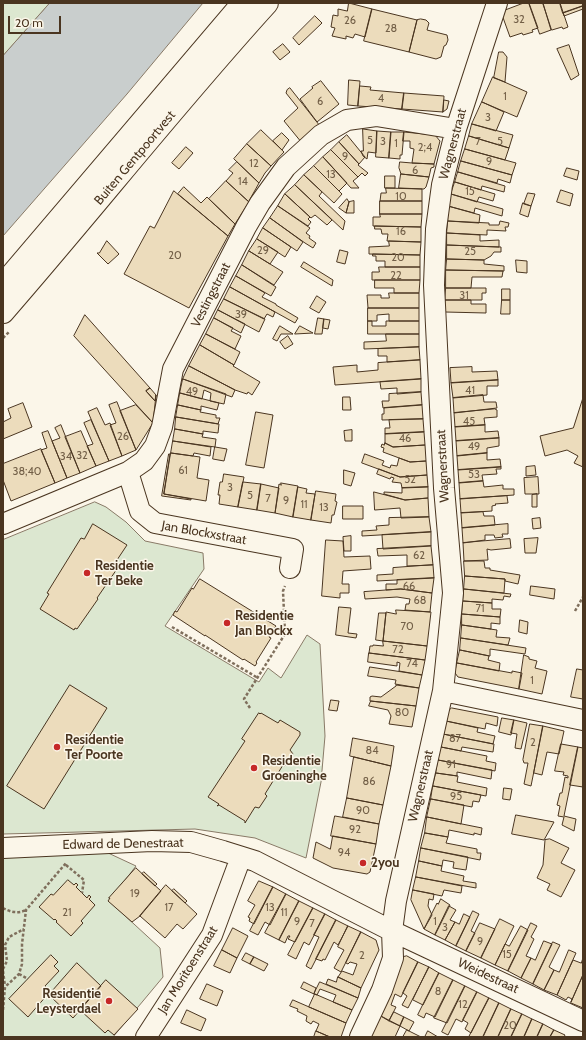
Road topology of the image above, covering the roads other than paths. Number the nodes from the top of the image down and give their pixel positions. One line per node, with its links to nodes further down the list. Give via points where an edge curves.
1 (243, 3): 5 (main road, Buiten Gentpoortvest)
2 (268, 3): 6 (main road, Buiten Gentpoortvest, via 230,44)
3 (497, 3): 4 (street, Wagnerstraat)
4 (456, 130): 7 (street, Vestingstraat, via 376,116 347,120 321,135 286,168 246,227 173,369 162,427 155,446 144,461); 10 (street, Wagnerstraat, via 442,186 436,229 434,285 444,488 453,593)
5 (3, 285)
6 (3, 312)
7 (128, 472): 8 (street, Vestingstraat); 9 (street, Jan Blockxstraat, via 140,511 154,523 294,549)
8 (3, 524)
9 (290, 568)
10 (443, 691): 11 (street); 14 (street, Wagnerstraat, via 396,900)
11 (583, 720)
12 (3, 848): 13 (street, Edward de Denestraat, via 152,841 191,842)
13 (241, 857): 14 (street, Edward de Denestraat, via 255,861); 16 (street, Jan Moritoenstraat, via 212,935)
14 (392, 931): 15 (street, Weidestraat); 17 (street, Wagnerstraat, via 393,958 382,990)
15 (583, 1021)
16 (146, 1037)
17 (360, 1037)

